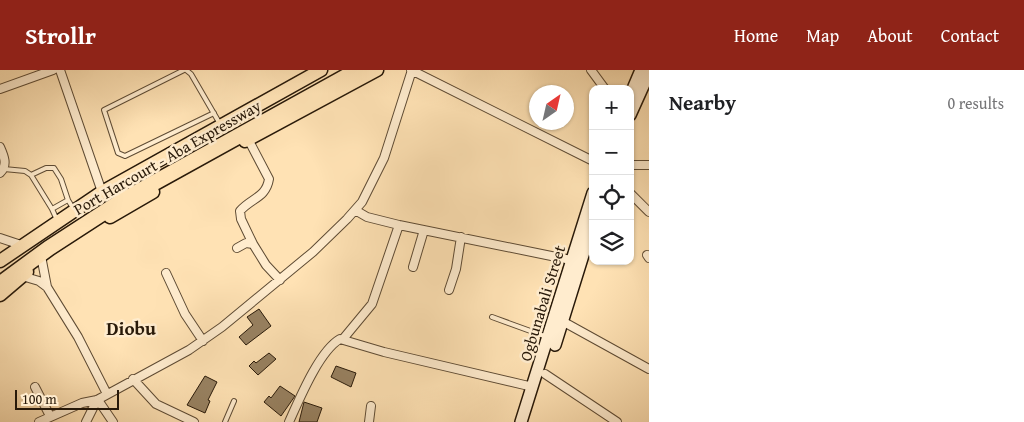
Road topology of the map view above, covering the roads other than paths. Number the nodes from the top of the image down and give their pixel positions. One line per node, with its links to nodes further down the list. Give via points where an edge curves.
1 (53, 70): 14 (street)
2 (60, 70): 26 (street)
3 (185, 70): 17 (lane, via 191,74); 17 (lane, via 104,110 118,153 126,156)
4 (321, 70): 12 (main road)
5 (339, 70): 48 (highway, Port Harcourt - Aba Expressway, via 94,208)
6 (358, 70): 46 (highway, Port Harcourt - Aba Expressway, via 123,200)
7 (377, 70): 19 (main road)
8 (412, 70): 21 (street); 31 (street, via 384,158)
9 (590, 70): 13 (street)
10 (641, 70): 15 (street)
11 (649, 72): 15 (street)
12 (305, 75): 18 (main road)
13 (602, 85)
14 (0, 89)
15 (640, 95): 16 (street)
16 (634, 108)
17 (214, 113): 18 (lane)
18 (221, 126): 26 (main road)
19 (248, 139): 39 (street, via 269,179 260,198 240,211); 44 (main road, via 119,212)
20 (0, 147): 24 (street, via 5,159)
21 (589, 159)
22 (634, 165): 23 (street)
23 (649, 165)
24 (2, 171): 25 (lane, via 25,171)
25 (31, 175): 28 (lane, via 54,168); 30 (lane)
26 (102, 192): 28 (main road)
27 (634, 197): 32 (street)
28 (71, 205): 30 (lane); 33 (main road)
29 (589, 205): 42 (street, Ogbunabali Street)
30 (52, 209): 33 (lane)
31 (355, 210): 34 (street, via 367,218); 49 (street)
32 (649, 212)
33 (58, 221): 40 (main road)
34 (399, 225): 35 (street); 58 (street, via 372,304)
35 (424, 230): 37 (street); 45 (street)
36 (589, 235): 56 (street, Ogbunabali Street)
37 (461, 237): 42 (street); 53 (street)
38 (0, 238): 40 (street)
39 (253, 244): 41 (street, via 246,243); 49 (street)
40 (21, 245): 43 (main road)
41 (237, 248)
42 (571, 260): 57 (street, Ogbunabali Street)
43 (0, 261)
44 (42, 261): 46 (main road); 51 (street)
45 (413, 267)
46 (21, 272): 50 (highway, Port Harcourt - Aba Expressway); 51 (street); 52 (highway); 54 (main road)
47 (166, 273): 59 (street, via 185,314)
48 (0, 274)
49 (280, 280): 59 (street)
50 (0, 284)
51 (47, 287): 65 (street, via 78,337)
52 (0, 290)
53 (449, 290)
54 (0, 295)
55 (492, 317): 57 (lane)
56 (562, 321): 60 (street); 61 (street, Ogbunabali Street)
57 (549, 337): 64 (street, Ogbunabali Street)
58 (343, 339): 64 (street); 75 (street, via 337,340 307,381)
59 (203, 340): 62 (street)
60 (649, 369)
61 (545, 374): 78 (street, Ogbunabali Street); 79 (street)
62 (133, 379): 65 (street); 70 (street, via 156,404)
63 (35, 387): 69 (street)
64 (533, 388): 77 (street, Ogbunabali Street)
65 (107, 394): 66 (street)
66 (98, 400): 69 (street); 72 (street); 73 (street)
67 (234, 401): 74 (lane)
68 (371, 406): 76 (street)
69 (50, 416): 71 (street)
70 (188, 421)
71 (39, 422)
72 (86, 422)
73 (113, 422)
74 (225, 422)
75 (289, 422)
76 (369, 422)
77 (521, 422)
78 (528, 422)
79 (617, 422)

